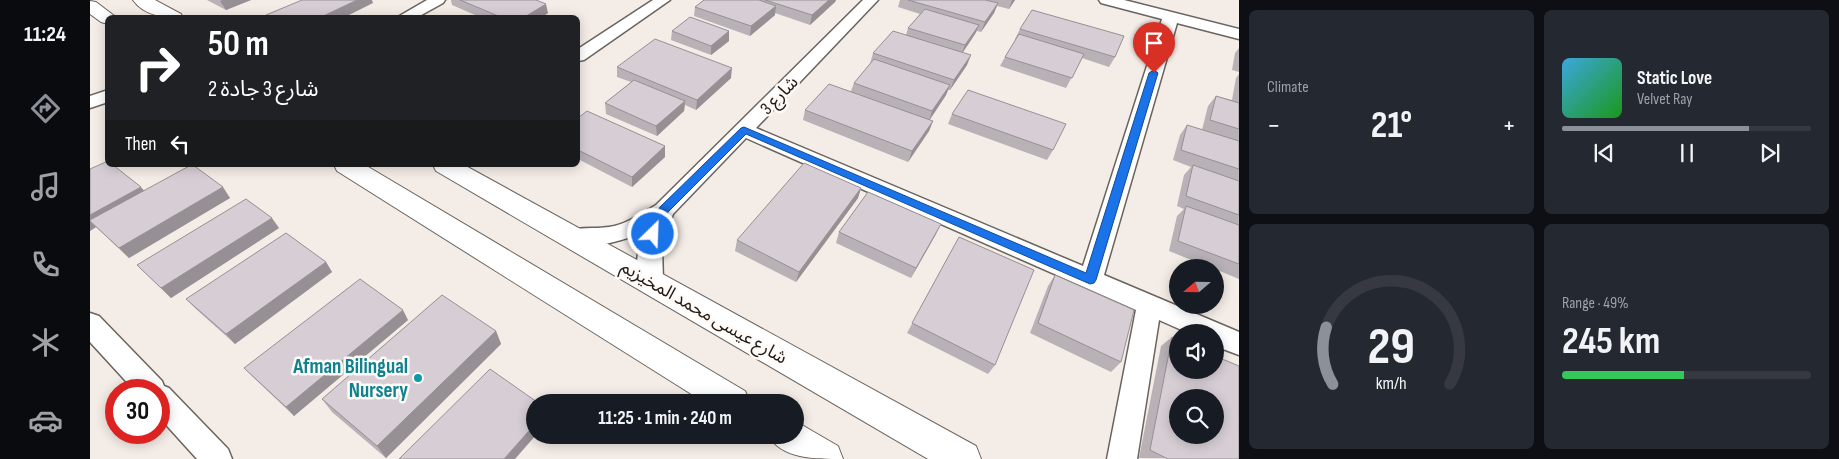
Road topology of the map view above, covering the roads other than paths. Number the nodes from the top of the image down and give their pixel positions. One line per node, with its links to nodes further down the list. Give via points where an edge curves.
1 (142, 0): 6 (street)
2 (663, 0): 10 (street)
3 (871, 0): 14 (street, شارع 3)
4 (1106, 0): 8 (street)
5 (430, 1): 7 (street)
6 (169, 15)
7 (408, 15)
8 (1171, 16): 9 (street); 19 (street)
9 (1239, 34)
10 (580, 55)
11 (105, 97): 13 (street)
12 (105, 101): 13 (street)
13 (90, 105)
14 (744, 130): 17 (street, شارع 3); 19 (street)
15 (355, 167): 27 (street)
16 (449, 167): 18 (street, شارع عيسى محمد المخيزيم)
17 (664, 210): 18 (street, شارع 3, via 640,225 612,234); 20 (street, شارع 3, via 653,234 648,257)
18 (573, 237): 20 (street, شارع عيسى محمد المخيزيم)
19 (1090, 280): 21 (street)
20 (651, 282): 32 (street, شارع عيسى محمد المخيزيم)
21 (1149, 306): 23 (street); 33 (street)
22 (90, 324): 26 (street)
23 (1192, 324)
24 (1224, 338): 25 (street)
25 (1239, 344)
26 (142, 379)
27 (720, 394)
28 (170, 409): 30 (street)
29 (801, 444): 31 (street)
30 (217, 459)
31 (825, 459)
32 (964, 459)
33 (1122, 459)

